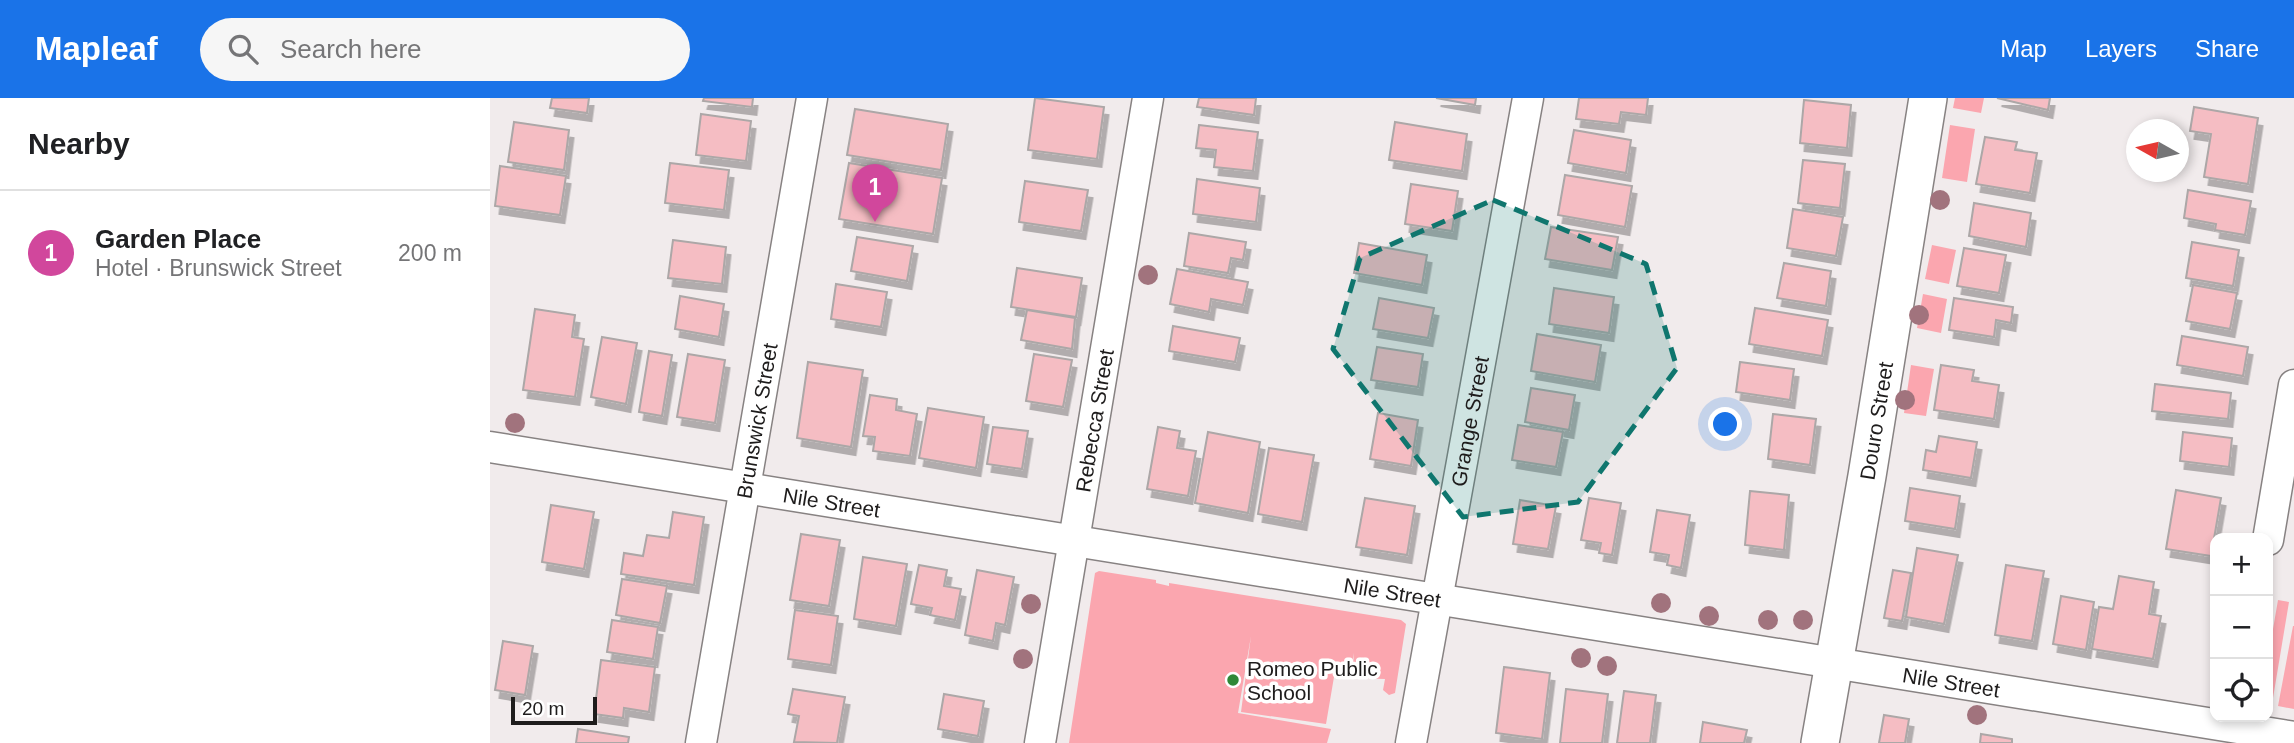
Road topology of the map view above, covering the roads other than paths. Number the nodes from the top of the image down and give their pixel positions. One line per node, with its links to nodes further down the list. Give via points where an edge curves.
1 (813, 98): 7 (street, Brunswick Street)
2 (1148, 98): 9 (street, Rebecca Street)
3 (1528, 98): 10 (street, Grange Street)
4 (1928, 98): 11 (street, Douro Street)
5 (2294, 385): 8 (street)
6 (490, 446): 7 (street, Nile Street)
7 (744, 488): 9 (street, Nile Street); 14 (street, Brunswick Street)
8 (2269, 533)
9 (1074, 541): 10 (street, Nile Street); 15 (street, Rebecca Street)
10 (1436, 600): 11 (street, Nile Street); 16 (street, Grange Street)
11 (1834, 664): 12 (street, Nile Street); 17 (street, Douro Street)
12 (2234, 729): 13 (street, Nile Street)
13 (2294, 737)
14 (701, 743)
15 (1040, 743)
16 (1411, 743)
17 (1820, 743)

